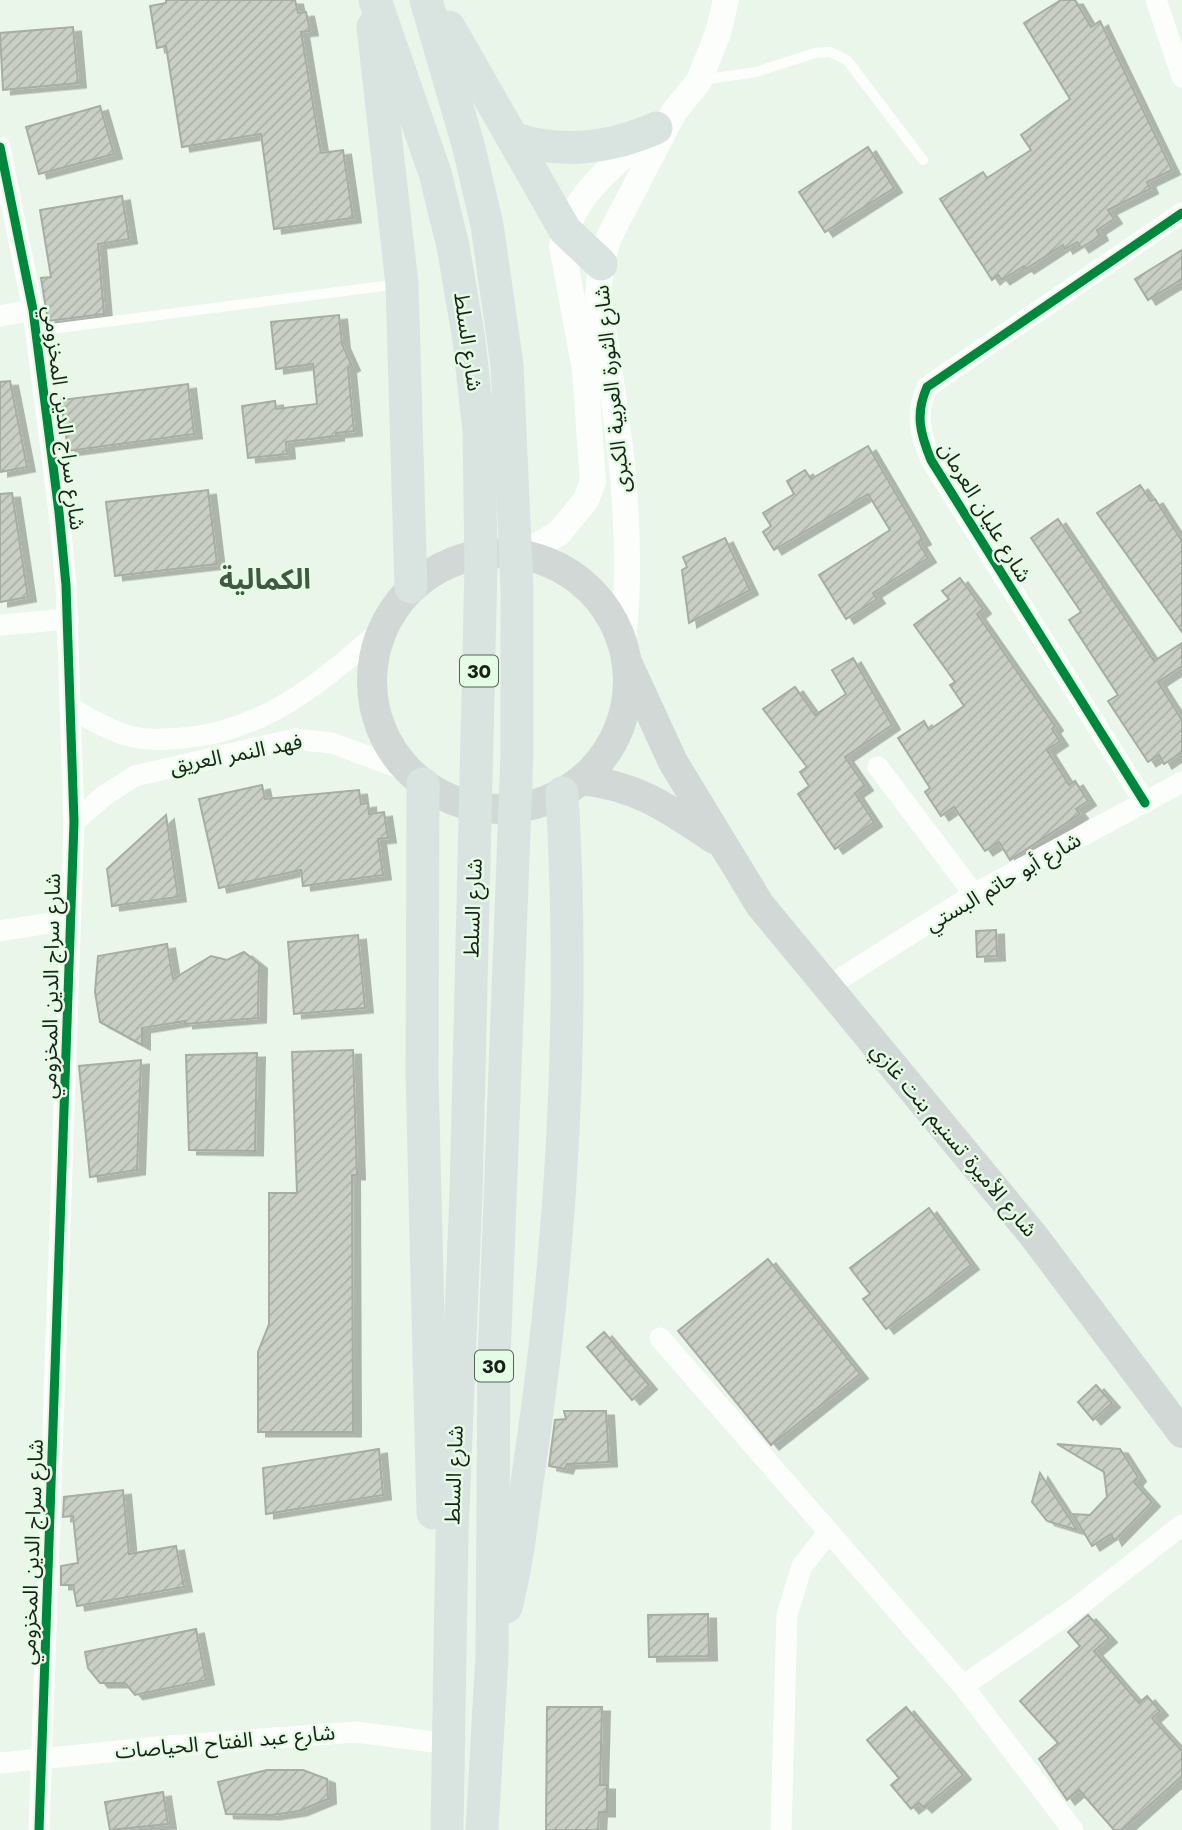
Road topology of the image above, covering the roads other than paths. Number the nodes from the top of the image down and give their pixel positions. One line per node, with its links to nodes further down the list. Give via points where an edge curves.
1 (373, 0): 16 (main road); 20 (main road, شارع السلط / 30, via 408,89 438,185 469,340)
2 (426, 0): 20 (main road, شارع السلط / 30, via 487,225 507,365)
3 (435, 0): 9 (main road)
4 (726, 0): 7 (street, شارع الثورة العربية الكبرى)
5 (1156, 0): 6 (street)
6 (1182, 77)
7 (698, 80): 8 (street, شارع الثورة العربية الكبرى); 11 (lane, via 756,72 815,53 839,55)
8 (665, 120): 9 (main road, via 611,145 583,148); 14 (street, شارع الثورة العربية الكبرى, via 606,171); 15 (street, شارع الثورة العربية الكبرى)
9 (515, 139): 14 (main road)
10 (0, 147): 12 (street, شارع سراج الدين المخزومي)
11 (923, 160)
12 (5, 185): 17 (street, شارع سراج الدين المخزومي)
13 (1182, 213): 33 (street, شارع عليان العرمان, via 953,366 927,387 919,418 931,460)
14 (565, 230): 15 (main road); 21 (street, شارع الثورة العربية الكبرى, via 562,246 585,369 593,482 586,500 559,533)
15 (601, 264): 26 (street, شارع الثورة العربية الكبرى, via 598,297 629,544)
16 (401, 284): 19 (lane); 22 (main road)
17 (33, 310): 18 (street); 19 (street, شارع سراج الدين المخزومي)
18 (0, 316)
19 (36, 331): 23 (street, شارع سراج الدين المخزومي)
20 (495, 428): 44 (main road, شارع السلط / 30, via 481,564); 45 (main road, شارع السلط / 30, via 517,589 517,739 494,1372)
21 (523, 554): 22 (main road, شارع الأميرة تسنيم بنت غازي, via 483,553 444,564); 26 (main road, شارع الأميرة تسنيم بنت غازي, via 566,569 585,583 601,600)
22 (411, 587): 25 (main road, شارع الأميرة تسنيم بنت غازي)
23 (68, 619): 24 (street); 27 (street, شارع سراج الدين المخزومي)
24 (0, 625)
25 (382, 629): 28 (street, فهد النمر العريق, via 290,702); 30 (main road, via 372,690 382,732 399,761)
26 (625, 651): 32 (main road, via 626,707 616,737 599,764); 35 (main road, شارع الأميرة تسنيم بنت غازي, via 673,762)
27 (71, 708): 28 (street, فهد النمر العريق, via 131,736); 34 (street, شارع سراج الدين المخزومي)
28 (212, 746): 30 (street, فهد النمر العريق, via 310,738 351,749); 34 (street, فهد النمر العريق, via 135,776)
29 (878, 767): 36 (street)
30 (416, 778): 32 (main road, via 455,802 491,810 528,807); 44 (main road, via 431,1468 437,1545)
31 (1182, 782): 33 (street, شارع أبو حاتم البستي)
32 (572, 787): 35 (main road, شارع الأميرة تسنيم بنت غازي, via 628,788 658,801); 45 (main road, via 564,1149 552,1300 518,1548)
33 (1145, 803): 36 (street, شارع أبو حاتم البستي)
34 (74, 822): 37 (street, شارع سراج الدين المخزومي)
35 (726, 847): 39 (main road, شارع الأميرة تسنيم بنت غازي, via 760,905)
36 (974, 894): 39 (street, شارع أبو حاتم البستي)
37 (69, 920): 38 (street); 48 (street, شارع سراج الدين المخزومي)
38 (0, 931)
39 (827, 987): 41 (main road, شارع الأميرة تسنيم بنت غازي, via 1033,1235)
40 (660, 1338): 43 (street)
41 (1182, 1433)
42 (1182, 1525): 46 (street, via 1076,1608)
43 (828, 1533): 46 (street); 53 (street, via 802,1566 787,1615)
44 (450, 1614): 47 (main road, شارع السلط / 30)
45 (492, 1656): 52 (main road, شارع السلط / 30)
46 (963, 1686): 54 (street)
47 (450, 1744): 48 (street, شارع عبد الفتاح الحياصات, via 355,1732); 51 (main road, شارع السلط / 30)
48 (41, 1759): 49 (street, شارع عبد الفتاح الحياصات); 50 (street, شارع سراج الدين المخزومي)
49 (0, 1763)
50 (39, 1830)
51 (447, 1830)
52 (482, 1830)
53 (781, 1830)
54 (1073, 1830)

